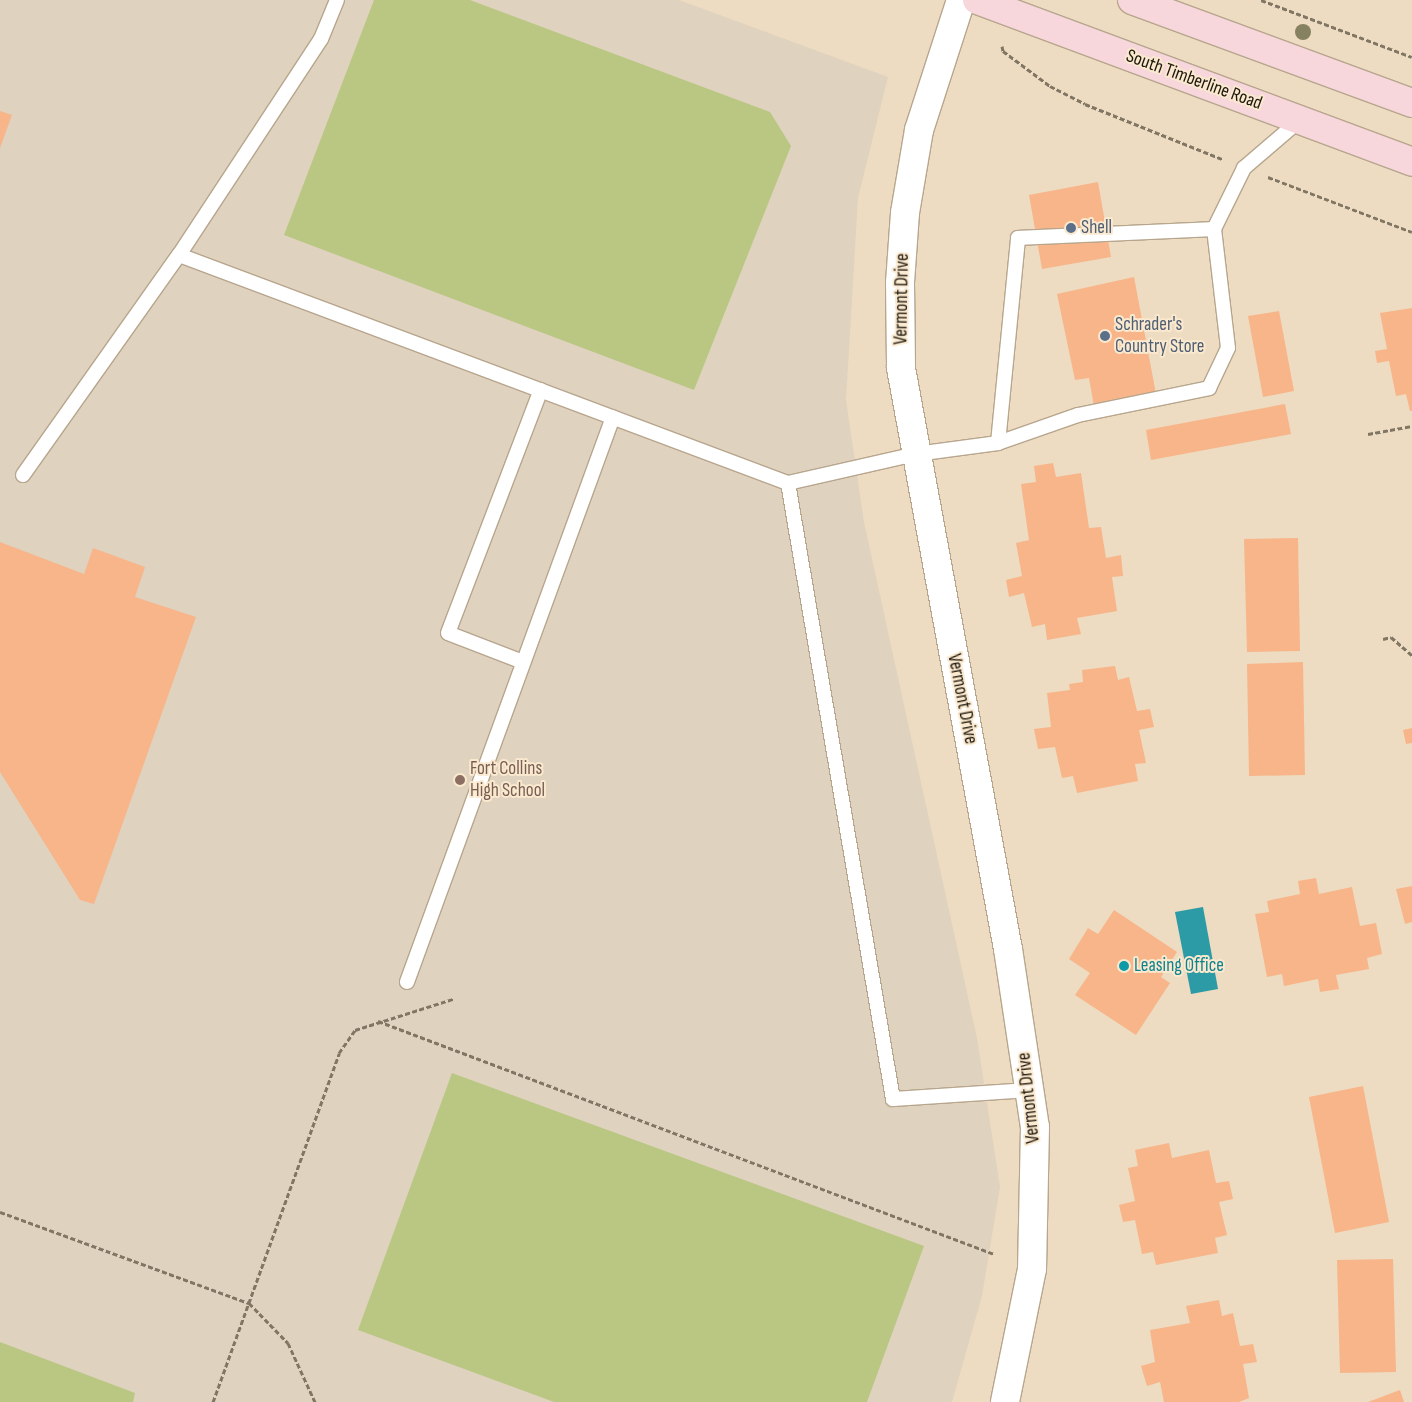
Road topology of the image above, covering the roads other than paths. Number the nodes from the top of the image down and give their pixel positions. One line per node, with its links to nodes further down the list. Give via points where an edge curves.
1 (337, 0): 9 (lane, via 321,39)
2 (961, 0): 13 (street, Vermont Drive, via 919,130 904,213 900,283 901,368)
3 (976, 0): 6 (main road, South Timberline Road)
4 (1132, 0): 5 (main road)
5 (1412, 103)
6 (1300, 120): 7 (main road, South Timberline Road); 8 (lane, via 1244,168)
7 (1412, 162)
8 (1214, 230): 12 (lane, via 1228,348 1209,388 1078,415); 12 (lane, via 1018,238)
9 (179, 255): 10 (lane); 14 (lane)
10 (541, 390): 11 (lane); 16 (lane, via 448,633)
11 (613, 417): 15 (lane); 16 (lane)
12 (998, 443): 13 (lane)
13 (916, 454): 15 (lane); 18 (street, Vermont Drive, via 1008,949)
14 (22, 475)
15 (788, 483): 18 (lane, via 893,1099)
16 (523, 662): 17 (lane)
17 (407, 982)
18 (1030, 1090): 19 (street, Vermont Drive, via 1035,1127 1032,1269)
19 (1005, 1402)

